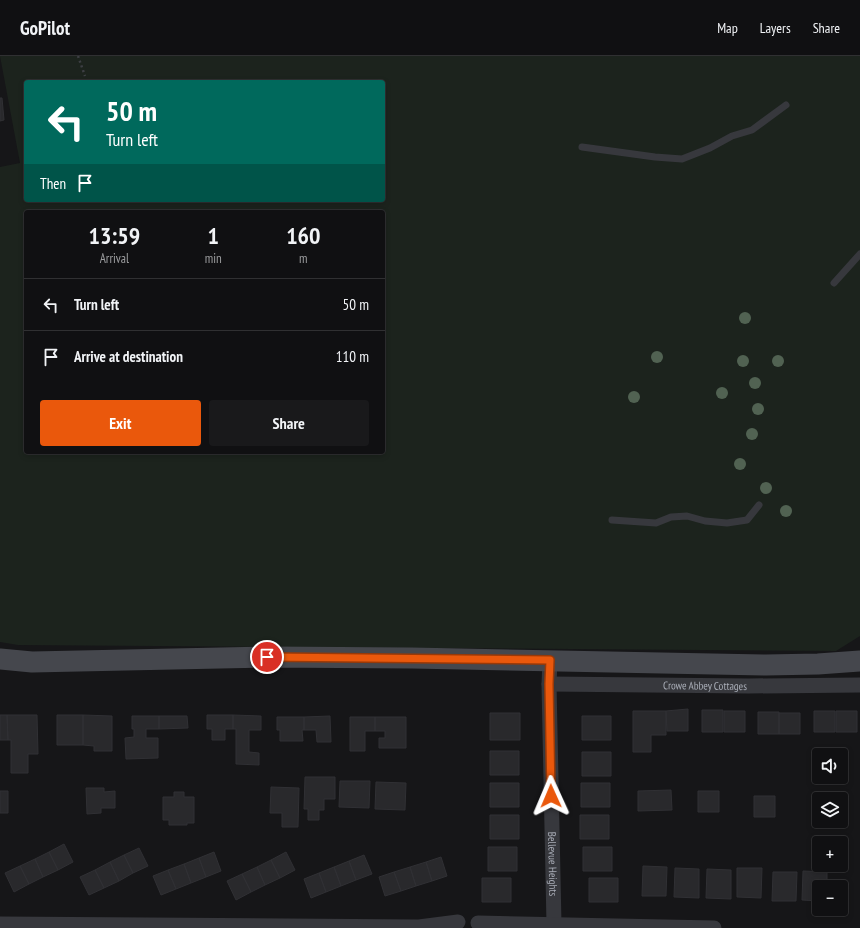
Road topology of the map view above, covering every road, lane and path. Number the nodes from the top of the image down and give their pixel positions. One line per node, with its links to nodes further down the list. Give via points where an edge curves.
1 (78, 56): 2 (path)
2 (85, 76)
3 (786, 105): 4 (lane, via 752,130 732,136 682,159)
4 (582, 147)
5 (860, 254): 6 (lane)
6 (834, 283)
7 (759, 505): 8 (lane, via 747,520 727,523 687,516 671,517 656,523)
8 (612, 520)
9 (0, 659): 10 (main road, via 32,662 267,657)
10 (550, 660): 11 (main road, via 766,665); 12 (street, Bellevue Heights)
11 (860, 661)
12 (549, 684): 13 (street, Crowe Abbey Cottages); 17 (street, Bellevue Heights)
13 (860, 685)
14 (458, 922): 18 (street)
15 (478, 923): 17 (street)
16 (0, 924): 18 (street)
17 (554, 924): 19 (street)
18 (419, 927)
19 (714, 928)

